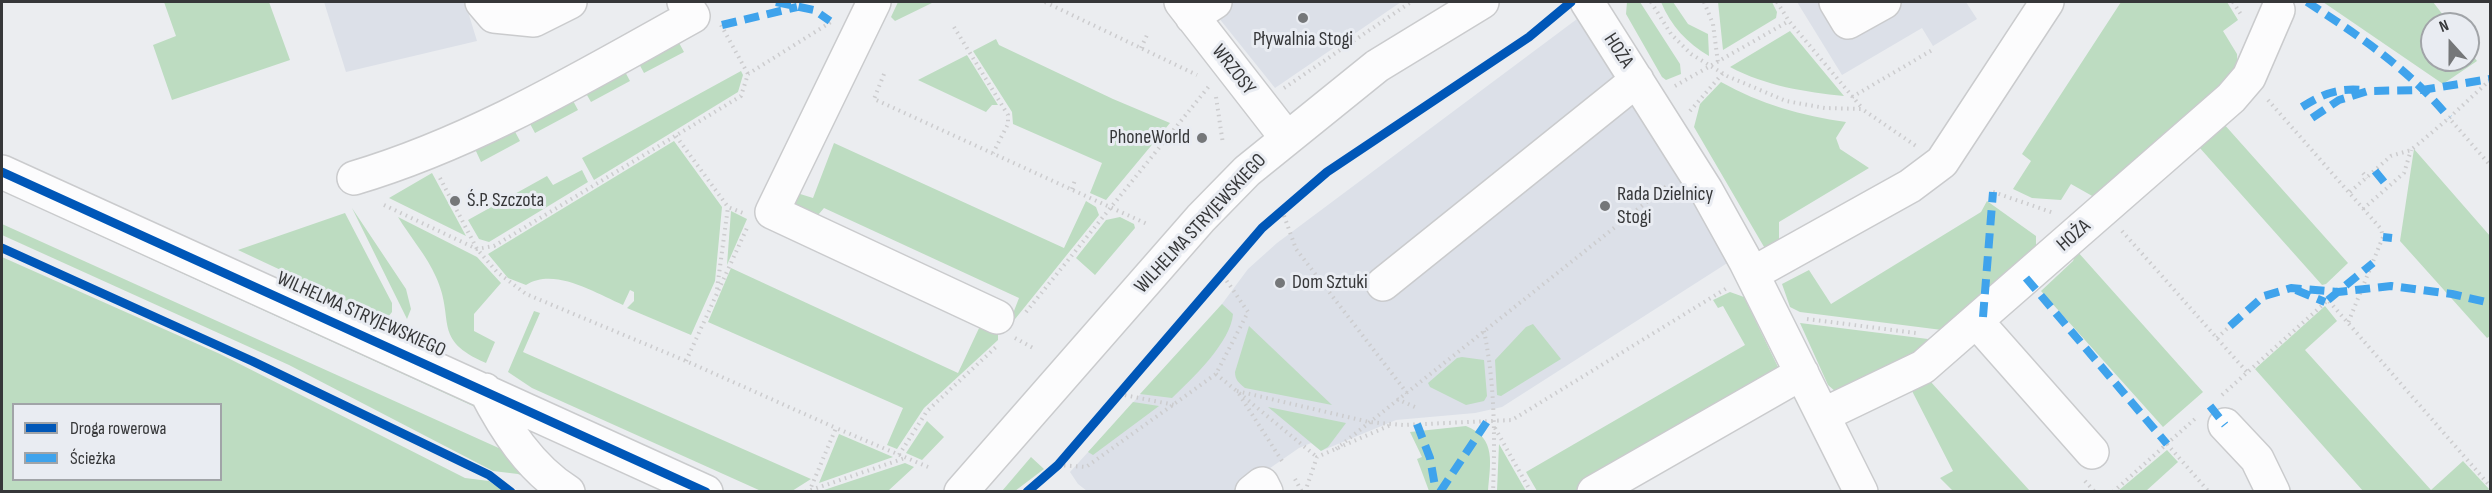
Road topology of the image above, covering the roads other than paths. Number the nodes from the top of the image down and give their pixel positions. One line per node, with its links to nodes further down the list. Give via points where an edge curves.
1 (482, 2): 2 (street, via 494,16 534,20)
2 (570, 2)
3 (684, 2): 15 (street, via 693,16 546,98 448,146)
4 (874, 2): 19 (street, via 772,212)
5 (1587, 2): 12 (street, HOŻA)
6 (1836, 2): 7 (street, via 1848,22)
7 (1884, 2)
8 (2047, 2): 16 (street, via 1942,162 1910,186)
9 (1464, 6): 13 (street, WILHELMA STRYJEWSKIEGO, via 1377,66)
10 (1196, 7): 13 (street, WRZOSY)
11 (2278, 10): 18 (street, HOŻA, via 2240,88)
12 (1637, 80): 16 (street, HOŻA, via 1700,180); 17 (street)
13 (1286, 137): 28 (street, WILHELMA STRYJEWSKIEGO, via 1201,218)
14 (2, 172): 21 (street, WILHELMA STRYJEWSKIEGO)
15 (354, 178)
16 (1742, 280): 20 (street, HOŻA)
17 (1383, 284)
18 (1977, 322): 22 (street, HOŻA, via 1923,367); 24 (street)
19 (1008, 324)
20 (1802, 373): 22 (street, HOŻA); 30 (street)
21 (485, 390): 26 (street, via 503,426 524,452 547,477); 27 (street, WILHELMA STRYJEWSKIEGO)
22 (1824, 415): 31 (street, HOŻA)
23 (2225, 424): 32 (street, via 2257,459)
24 (2092, 453)
25 (1279, 482): 29 (street, via 1262,484)
26 (568, 492)
27 (706, 492)
28 (961, 492)
29 (1252, 492)
30 (1594, 492)
31 (1861, 492)
32 (2272, 492)

